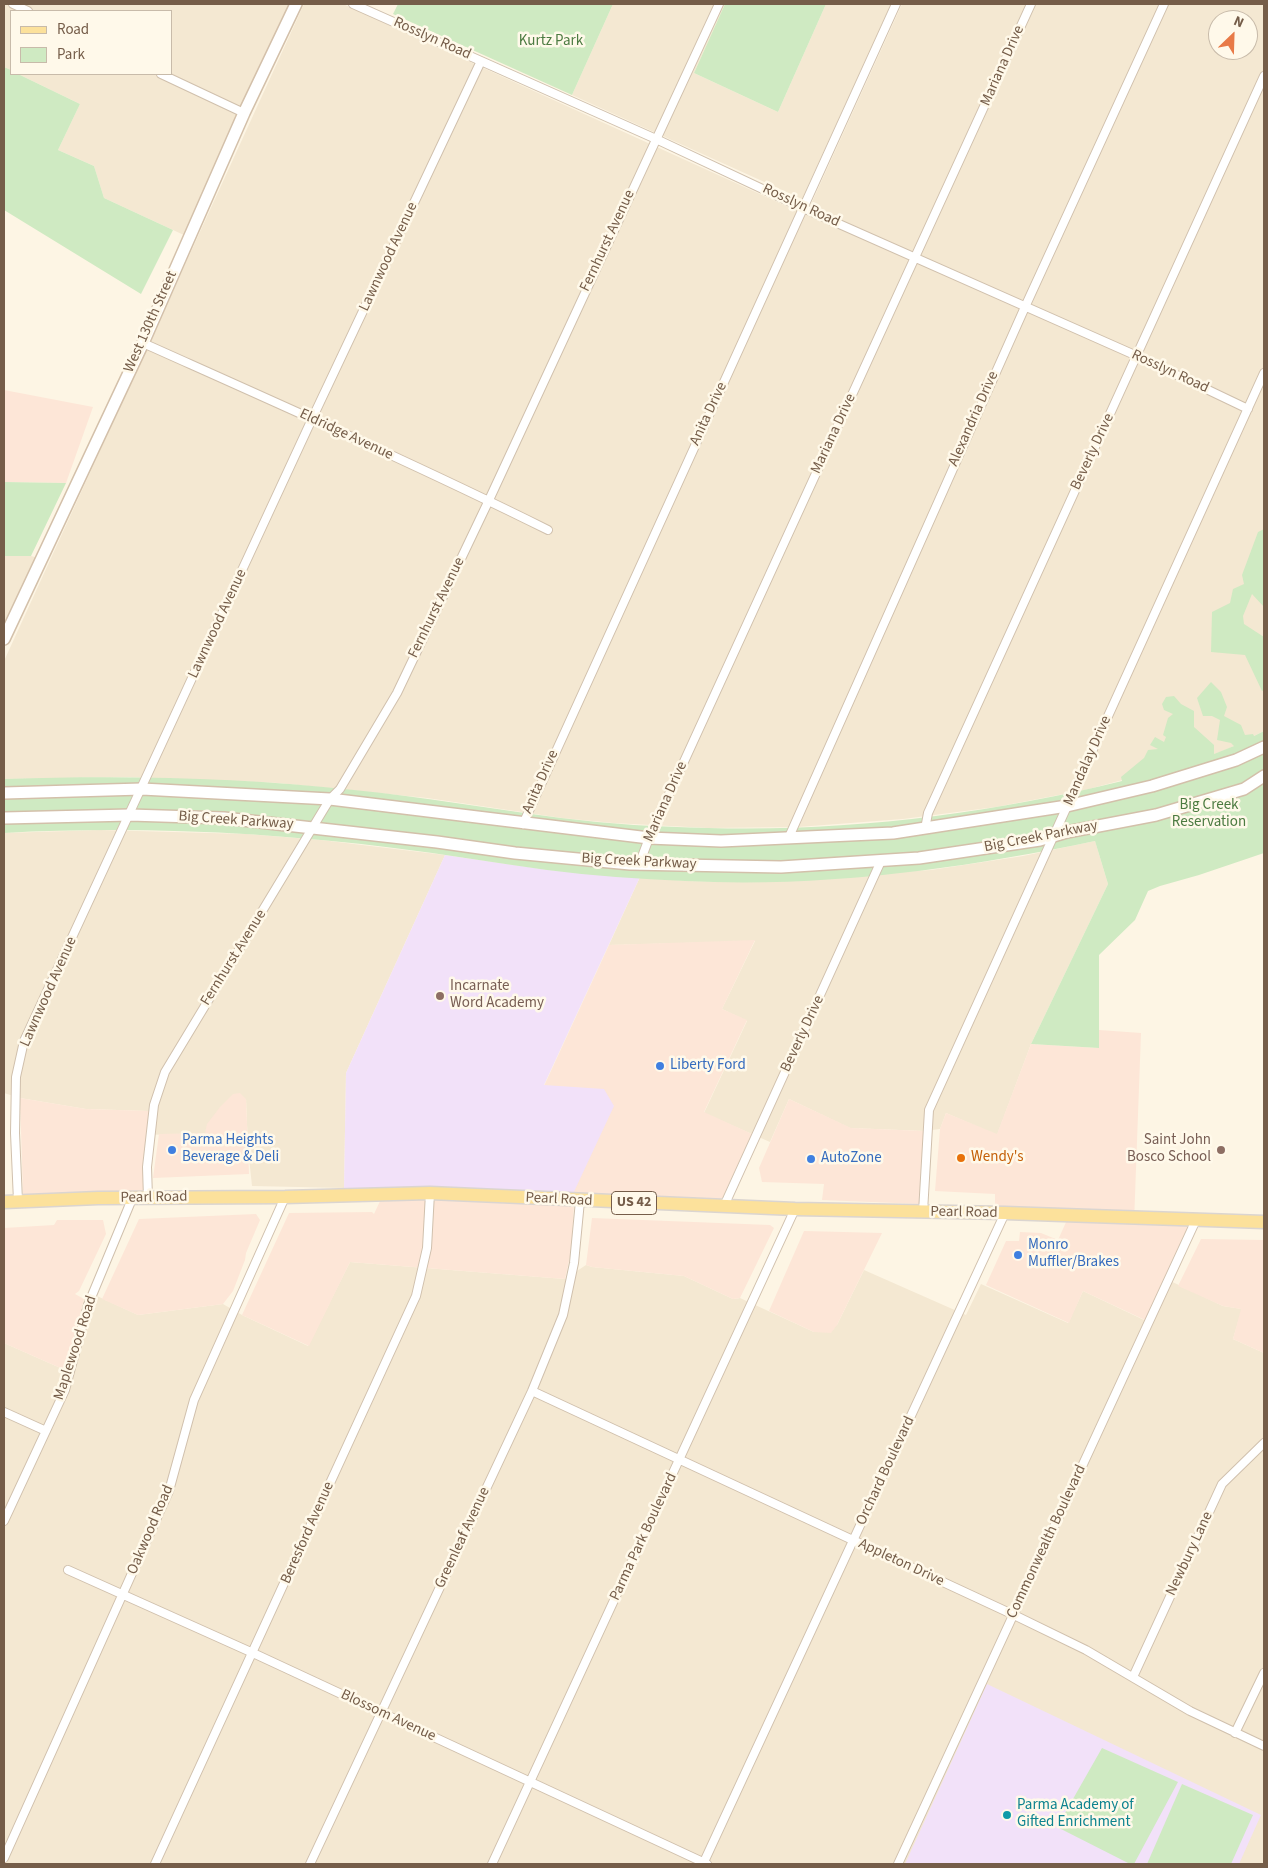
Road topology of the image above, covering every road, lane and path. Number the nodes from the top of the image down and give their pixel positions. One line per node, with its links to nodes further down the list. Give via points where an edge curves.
1 (12, 4): 8 (street)
2 (296, 4): 12 (street, West 130th Street)
3 (353, 4): 9 (street, Rosslyn Road)
4 (719, 4): 13 (street, Fernhurst Avenue)
5 (896, 4): 14 (street, Anita Drive)
6 (1031, 4): 15 (street, Mariana Drive)
7 (1164, 4): 16 (street, Alexandria Drive)
8 (26, 10)
9 (481, 61): 13 (street, Rosslyn Road); 21 (street, Lawnwood Avenue)
10 (163, 75): 12 (street)
11 (1264, 76): 18 (street, Beverly Drive)
12 (244, 113): 17 (street, West 130th Street)
13 (656, 139): 14 (street, Rosslyn Road); 22 (street, Fernhurst Avenue)
14 (803, 208): 15 (street, Rosslyn Road); 33 (street, Anita Drive)
15 (915, 258): 16 (street, Rosslyn Road); 38 (street, Mariana Drive)
16 (1025, 306): 18 (street, Rosslyn Road); 37 (street, Alexandria Drive)
17 (143, 343): 21 (street, Eldridge Avenue); 24 (street, West 130th Street)
18 (1137, 356): 20 (street, Rosslyn Road); 35 (street, Beverly Drive, via 926,816)
19 (1264, 373): 20 (street, Mandalay Drive)
20 (1248, 409): 30 (street, Mandalay Drive)
21 (312, 419): 22 (street, Eldridge Avenue); 27 (street, Lawnwood Avenue)
22 (488, 500): 23 (street, Eldridge Avenue); 29 (street, Fernhurst Avenue, via 397,693 340,789)
23 (548, 530)
24 (4, 639)
25 (1264, 747): 30 (street, Big Creek Parkway, via 1236,760 1152,786)
26 (1264, 776): 36 (street, Big Creek Parkway, via 1244,789 1156,814)
27 (142, 789): 28 (street, Big Creek Parkway); 29 (street, Big Creek Parkway); 31 (street, Lawnwood Avenue)
28 (4, 793)
29 (330, 799): 33 (street, Big Creek Parkway); 34 (street, Fernhurst Avenue)
30 (1067, 806): 35 (street, Big Creek Parkway); 36 (street, Mandalay Drive)
31 (130, 815): 32 (street, Big Creek Parkway); 34 (street, Big Creek Parkway, via 224,818); 45 (street, Lawnwood Avenue, via 24,1041 16,1077)
32 (4, 818)
33 (523, 824): 38 (street, Big Creek Parkway)
34 (314, 828): 40 (street, Big Creek Parkway); 43 (street, Fernhurst Avenue, via 165,1072 154,1105 147,1167)
35 (924, 829): 37 (street, Big Creek Parkway)
36 (1053, 836): 39 (street, Big Creek Parkway); 50 (street, Mandalay Drive, via 929,1110)
37 (789, 837): 38 (street, Big Creek Parkway, via 721,841)
38 (649, 838): 40 (street, Mariana Drive)
39 (881, 861): 40 (street, Big Creek Parkway, via 781,867); 48 (street, Beverly Drive)
40 (639, 865)
41 (430, 1193): 42 (main road, Pearl Road / US 42); 46 (main road, Pearl Road / US 42); 64 (street, Beresford Avenue, via 427,1248 416,1296)
42 (285, 1197): 43 (main road, Pearl Road / US 42); 62 (street, Oakwood Road, via 194,1400 169,1491)
43 (148, 1198): 44 (main road, Pearl Road / US 42)
44 (132, 1199): 45 (main road, Pearl Road / US 42); 56 (street, Maplewood Road, via 88,1305 65,1390)
45 (18, 1201): 47 (main road, Pearl Road / US 42)
46 (580, 1201): 48 (main road, Pearl Road / US 42); 54 (street, Greenleaf Avenue, via 574,1263 563,1315)
47 (4, 1202)
48 (724, 1206): 49 (main road, Pearl Road / US 42)
49 (794, 1209): 50 (main road, Pearl Road / US 42); 58 (street, Parma Park Boulevard)
50 (923, 1212): 51 (main road, Pearl Road / US 42)
51 (1006, 1213): 52 (main road, Pearl Road / US 42); 60 (street, Orchard Boulevard)
52 (1196, 1220): 53 (main road, Pearl Road / US 42); 63 (street, Commonwealth Boulevard)
53 (1264, 1222)
54 (532, 1391): 58 (street, Appleton Drive); 67 (street, Greenleaf Avenue)
55 (4, 1412): 56 (street)
56 (46, 1431): 59 (street, Maplewood Road)
57 (1264, 1443): 66 (street, Newbury Lane, via 1222,1484)
58 (680, 1460): 60 (street, Appleton Drive); 70 (street, Parma Park Boulevard)
59 (4, 1521)
60 (853, 1540): 63 (street, Appleton Drive); 75 (street, Orchard Boulevard)
61 (68, 1570): 62 (street, Blossom Avenue)
62 (123, 1595): 64 (street, Blossom Avenue); 71 (street, Oakwood Road)
63 (1014, 1615): 66 (street, Appleton Drive); 76 (street, Commonwealth Boulevard)
64 (253, 1653): 67 (street, Blossom Avenue); 72 (street, Beresford Avenue)
65 (1264, 1673): 68 (street)
66 (1133, 1677): 68 (street, Appleton Drive, via 1190,1711)
67 (380, 1712): 70 (street, Blossom Avenue); 73 (street, Greenleaf Avenue)
68 (1236, 1733): 69 (street, Appleton Drive)
69 (1264, 1746)
70 (530, 1782): 74 (street, Parma Park Boulevard); 75 (street, Blossom Avenue)
71 (4, 1858)
72 (156, 1864)
73 (310, 1864)
74 (492, 1864)
75 (704, 1864)
76 (898, 1864)

